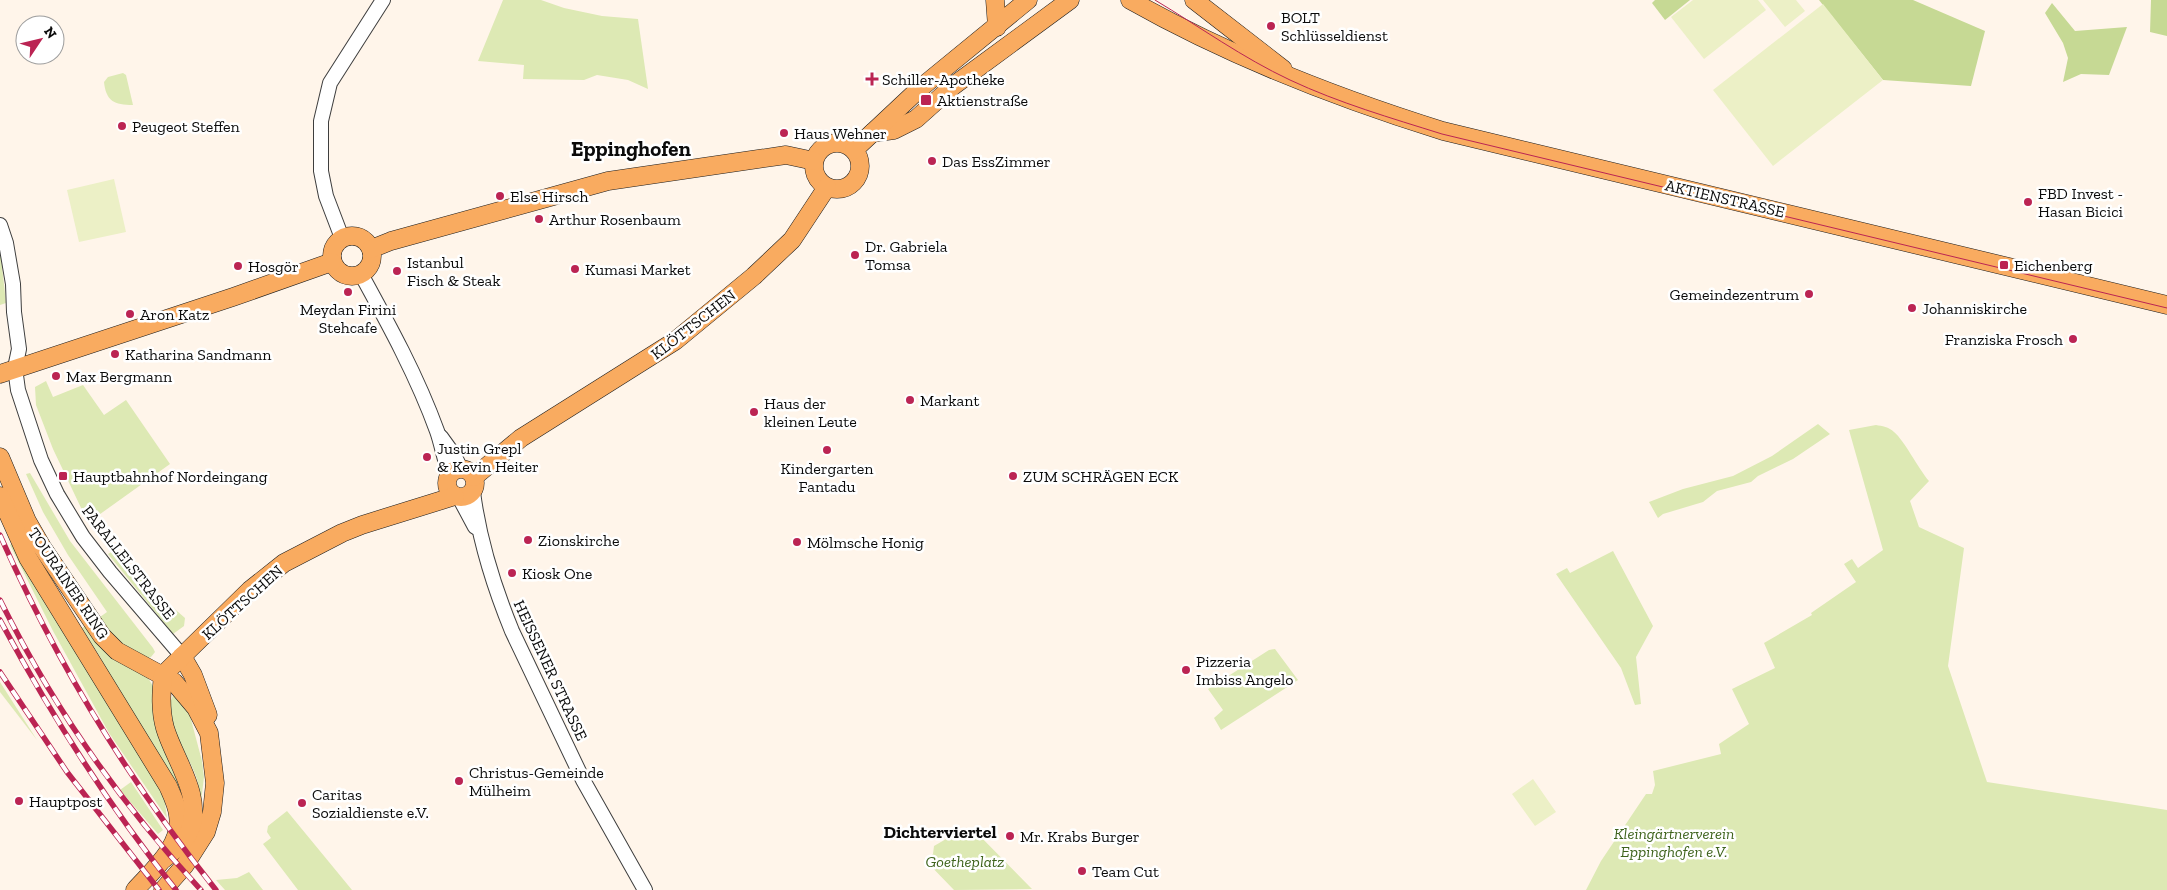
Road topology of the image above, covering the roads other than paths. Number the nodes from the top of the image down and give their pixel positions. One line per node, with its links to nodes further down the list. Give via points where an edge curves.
1 (384, 0): 14 (street, via 330,83 321,121 321,171 326,196)
2 (995, 0): 7 (main road)
3 (1070, 0): 9 (main road, via 953,86 916,119 894,130)
4 (1130, 0): 8 (main road, AKTIENSTRASSE, via 1195,36)
5 (1194, 0): 8 (main road, AKTIENSTRASSE, via 1264,52)
6 (1024, 1): 7 (main road)
7 (997, 27): 9 (main road, via 918,90)
8 (1289, 75): 18 (main road, AKTIENSTRASSE, via 1372,109 1443,131)
9 (872, 133): 10 (main road)
10 (854, 150): 11 (main road, via 844,143 832,143 821,148); 12 (main road, via 860,170 854,181 840,189)
11 (814, 161): 12 (main road, via 814,172); 15 (main road, via 777,156 608,181)
12 (827, 187): 21 (main road, KLÖTTSCHEN, via 798,232 754,276 675,342 508,447 491,453)
13 (0, 225): 19 (street, PARALLELSTRASSE, via 14,284 19,349)
14 (342, 238): 15 (main road, via 359,238); 16 (main road, via 331,253)
15 (370, 249): 17 (main road, via 372,258)
16 (332, 262): 17 (main road, via 339,272 350,276); 19 (main road)
17 (361, 274): 21 (street, HEISSENER STRASSE, via 400,347 438,432 454,455)
18 (2167, 305)
19 (8, 371): 23 (street, PARALLELSTRASSE, via 18,390 45,468 65,509 110,572)
20 (0, 457): 24 (main road, TOURAINER RING, via 27,521 102,636 117,651)
21 (461, 483): 23 (main road, KLÖTTSCHEN, via 416,507 342,533 284,563 259,582); 29 (street, HEISSENER STRASSE, via 512,631 583,780)
22 (0, 496): 26 (main road, TOURAINER RING, via 28,558 174,800 177,832)
23 (182, 656): 24 (main road, KLÖTTSCHEN); 25 (main road, via 203,700 209,718)
24 (163, 675): 25 (main road, TOURAINER RING, via 174,682 196,708); 26 (main road, via 162,714 187,777 192,815 190,830)
25 (209, 733): 28 (main road, TOURAINER RING, via 215,782 212,812 206,832 186,865)
26 (164, 859): 27 (main road, TOURAINER RING)
27 (135, 890)
28 (163, 890)
29 (645, 890)

